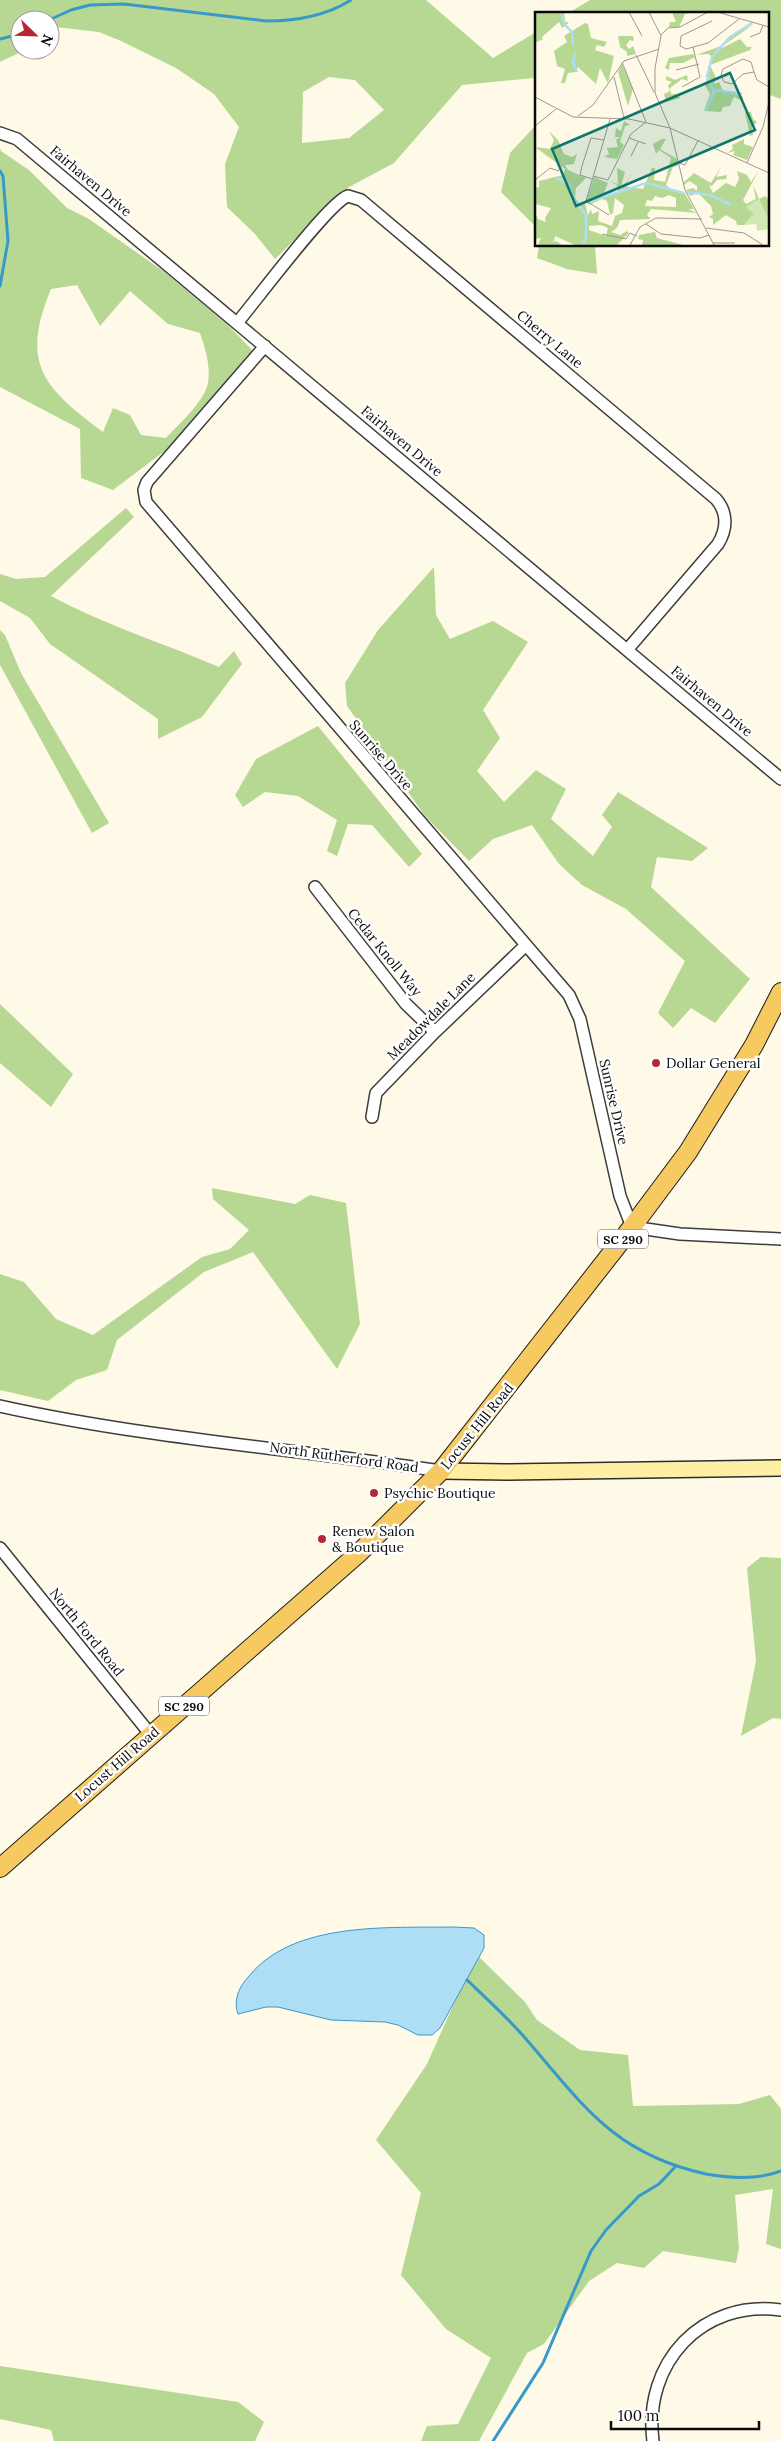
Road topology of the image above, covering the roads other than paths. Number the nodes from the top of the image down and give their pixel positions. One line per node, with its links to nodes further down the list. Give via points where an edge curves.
1 (0, 133): 2 (street, Fairhaven Drive, via 17,139)
2 (237, 323): 3 (street, Fairhaven Drive); 4 (street, Cherry Lane, via 322,219 337,202 348,196 361,200 440,265 716,499 723,509 725,529 718,544)
3 (265, 346): 4 (street, Fairhaven Drive); 7 (street, Sunrise Drive, via 147,482 144,490 146,502)
4 (627, 650): 5 (street, Fairhaven Drive)
5 (781, 779)
6 (314, 887): 9 (street, Cedar Knoll Way, via 406,1004)
7 (526, 945): 9 (street, Meadowdale Lane); 11 (street, Sunrise Drive, via 576,1006 620,1196)
8 (781, 992): 11 (main road, Locust Hill Road / SC 290, via 719,1104 688,1152)
9 (435, 1032): 10 (street, Meadowdale Lane, via 376,1093)
10 (372, 1117)
11 (632, 1226): 12 (street, via 680,1234); 15 (main road, Locust Hill Road / SC 290)
12 (781, 1239)
13 (0, 1406): 15 (street, North Rutherford Road, via 114,1428)
14 (781, 1468): 15 (street, North Rutherford Road)
15 (441, 1471): 17 (main road, Locust Hill Road / SC 290, via 360,1552)
16 (0, 1548): 17 (street, North Ford Road)
17 (151, 1735): 18 (main road, Locust Hill Road / SC 290)
18 (0, 1868)
19 (781, 2310): 20 (street, via 758,2308 725,2315 706,2324 684,2342 666,2364 656,2387 651,2409)
20 (653, 2441)

